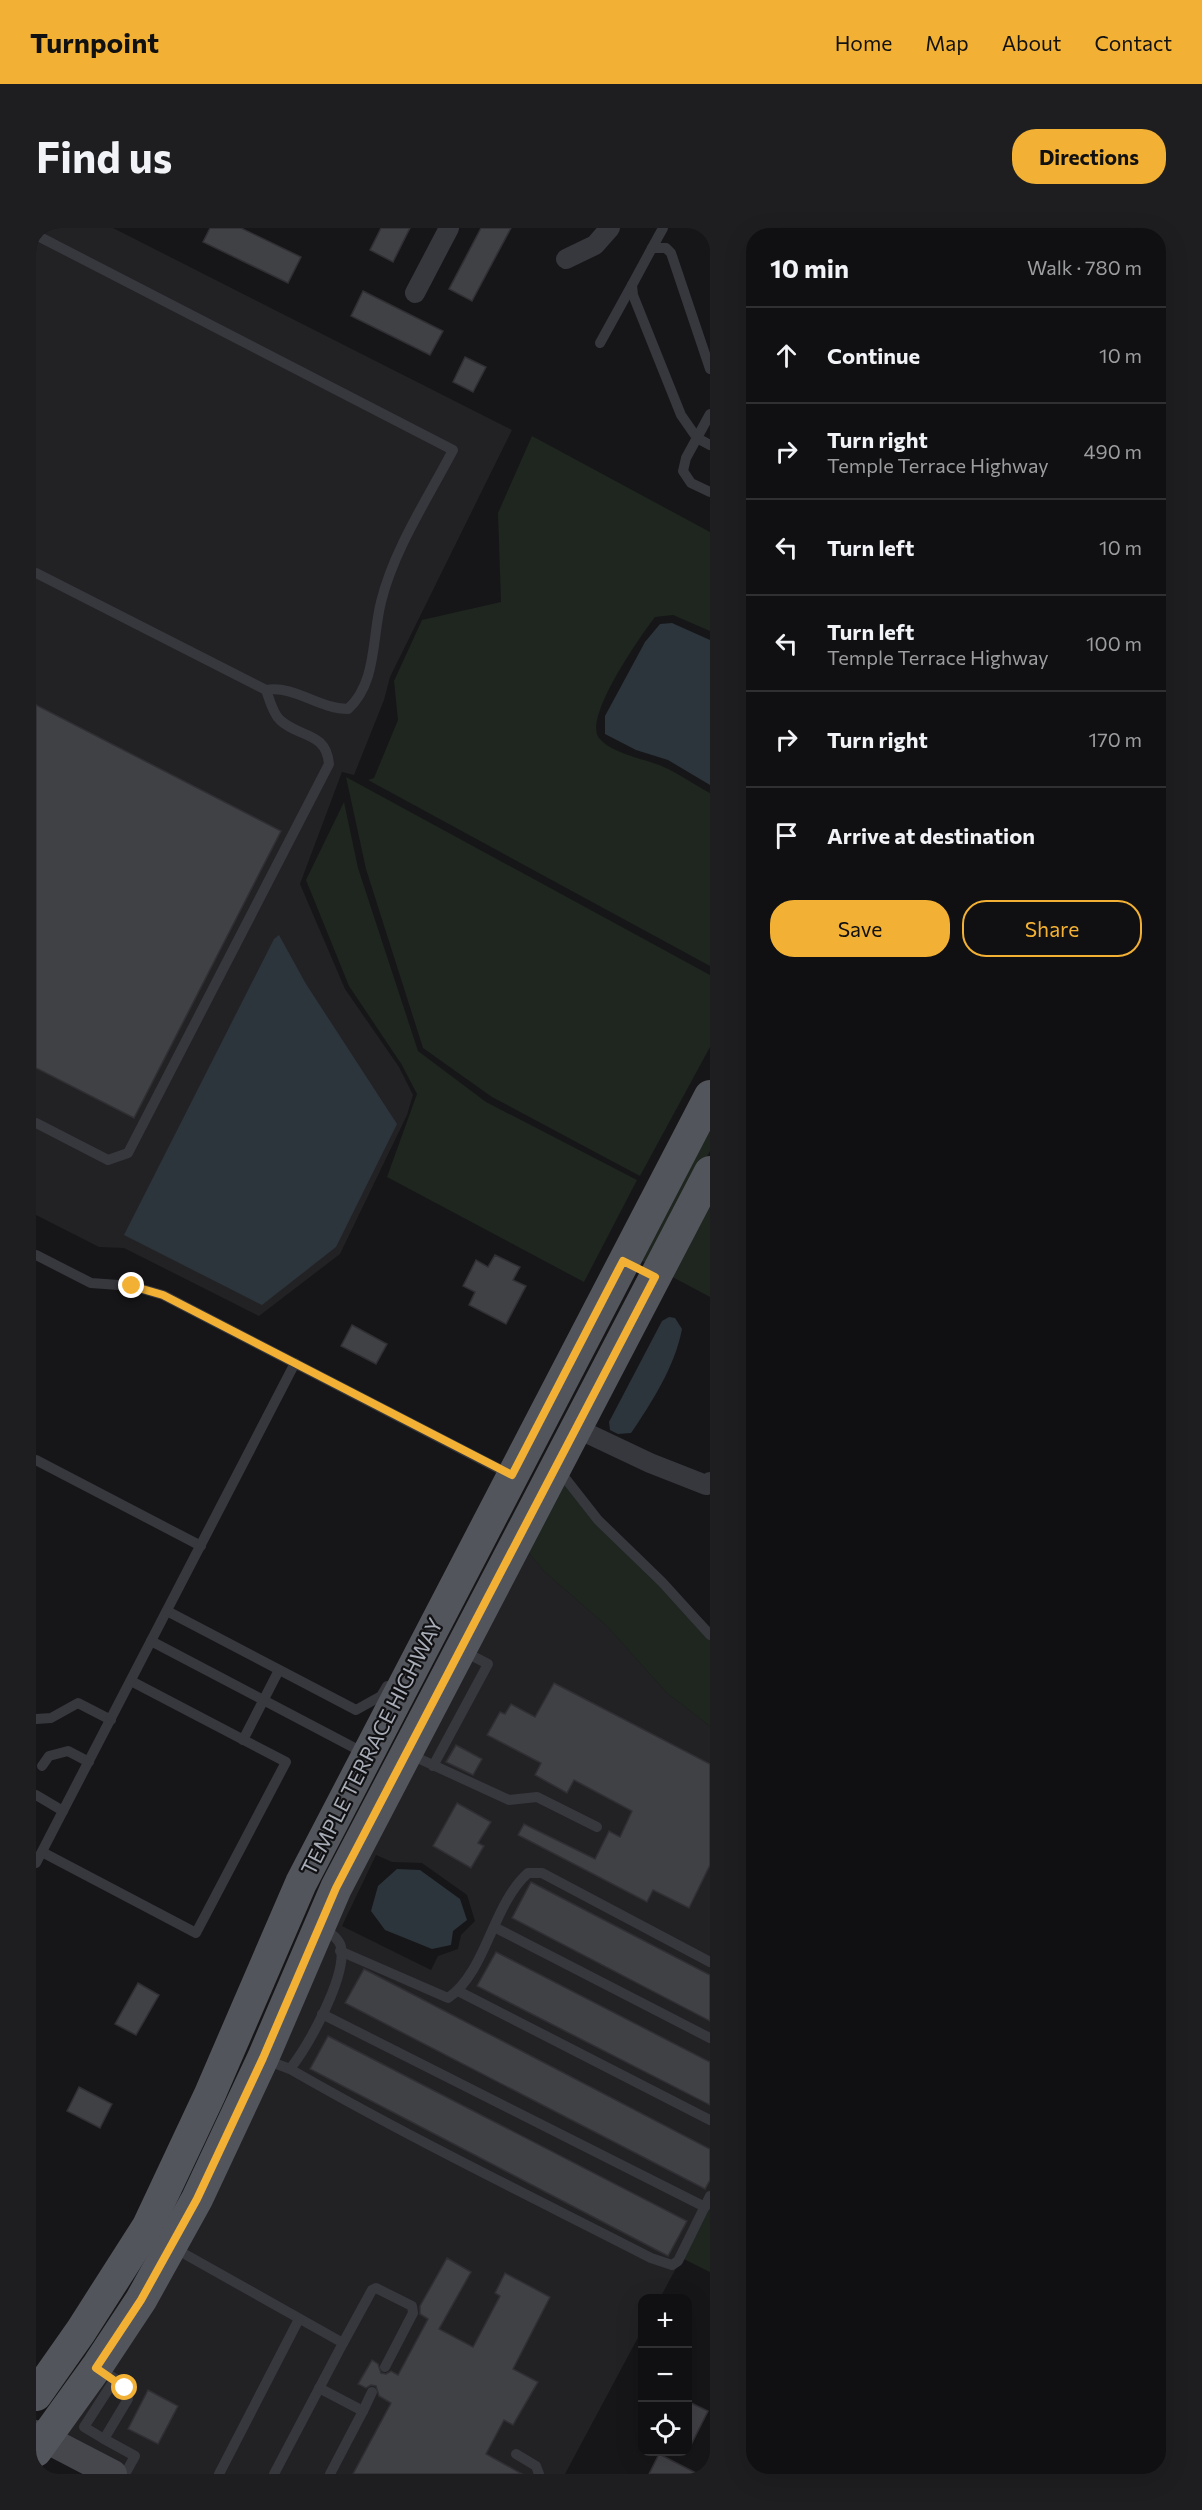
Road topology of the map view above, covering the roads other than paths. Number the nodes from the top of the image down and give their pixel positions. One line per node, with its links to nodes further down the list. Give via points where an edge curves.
1 (449, 228): 8 (street)
2 (610, 228): 6 (street, via 595,246)
3 (663, 228): 5 (lane)
4 (36, 235): 16 (lane, via 453,450 392,567 380,603 374,650 357,701 348,709 334,709 281,688)
5 (652, 248): 7 (lane); 10 (lane, via 666,248 671,253)
6 (566, 259)
7 (632, 285): 9 (lane); 12 (lane, via 681,415)
8 (416, 293)
9 (600, 343)
10 (710, 369)
11 (710, 414): 12 (lane)
12 (697, 438): 13 (lane); 14 (lane, via 682,471 691,483)
13 (710, 445)
14 (710, 492)
15 (36, 573): 16 (lane)
16 (266, 690): 18 (lane, via 279,719 321,742 328,752 329,764 128,1153 108,1160)
17 (710, 1096): 21 (main road, TEMPLE TERRACE HIGHWAY)
18 (36, 1123)
19 (710, 1172): 22 (main road, TEMPLE TERRACE HIGHWAY)
20 (36, 1255): 23 (lane, via 91,1283 132,1286 163,1295)
21 (623, 1261): 22 (main road); 27 (main road, TEMPLE TERRACE HIGHWAY)
22 (655, 1277): 24 (main road, TEMPLE TERRACE HIGHWAY)
23 (295, 1364): 27 (lane); 29 (lane)
24 (576, 1428): 26 (main road, TEMPLE TERRACE HIGHWAY); 28 (street, via 650,1463)
25 (36, 1460): 29 (lane)
26 (556, 1466): 31 (lane, via 598,1520); 41 (main road, TEMPLE TERRACE HIGHWAY, via 460,1649)
27 (512, 1475): 33 (main road, TEMPLE TERRACE HIGHWAY)
28 (709, 1484)
29 (201, 1546): 30 (lane)
30 (167, 1611): 32 (lane); 34 (lane)
31 (710, 1635)
32 (152, 1641): 35 (lane); 36 (lane)
33 (423, 1646): 34 (lane, via 396,1671 381,1696 356,1710); 40 (main road, TEMPLE TERRACE HIGHWAY)
34 (279, 1670): 36 (lane)
35 (131, 1680): 38 (lane); 39 (lane)
36 (263, 1700): 39 (lane); 40 (lane)
37 (36, 1719): 38 (lane, via 51,1718 78,1703)
38 (111, 1720): 42 (lane)
39 (243, 1740): 47 (lane, via 286,1762 196,1933)
40 (367, 1754): 67 (main road, TEMPLE TERRACE HIGHWAY, via 301,1883 148,2226)
41 (420, 1760): 46 (lane, via 508,1800 537,1797); 49 (main road, TEMPLE TERRACE HIGHWAY)
42 (88, 1762): 43 (lane, via 68,1751 49,1756); 45 (lane)
43 (42, 1766)
44 (36, 1795): 45 (lane)
45 (63, 1811): 47 (lane)
46 (597, 1827)
47 (42, 1852): 48 (lane)
48 (36, 1863)
49 (320, 1925): 51 (lane, via 334,1935); 56 (main road, TEMPLE TERRACE HIGHWAY)
50 (494, 1926): 52 (lane, via 520,1880 528,1873 542,1873); 53 (lane); 55 (lane)
51 (340, 1951): 53 (lane, via 448,1998); 54 (lane)
52 (710, 1962)
53 (458, 1991): 57 (lane)
54 (322, 2014): 56 (lane, via 307,2048); 59 (lane)
55 (710, 2038)
56 (277, 2064): 59 (lane, via 651,2258 672,2265 678,2260); 60 (main road, TEMPLE TERRACE HIGHWAY)
57 (710, 2120)
58 (710, 2196): 59 (lane)
59 (705, 2207)
60 (171, 2246): 61 (lane); 64 (main road, TEMPLE TERRACE HIGHWAY)
61 (299, 2319): 62 (lane); 74 (lane)
62 (343, 2343): 63 (lane, via 372,2290 376,2288 412,2306 413,2313); 65 (lane)
63 (385, 2367)
64 (106, 2373): 69 (lane, via 84,2427); 69 (lane, via 128,2392 128,2399); 70 (main road, TEMPLE TERRACE HIGHWAY)
65 (319, 2388): 68 (lane); 75 (lane)
66 (372, 2392): 68 (lane)
67 (36, 2395)
68 (363, 2411): 76 (lane)
69 (104, 2439): 73 (lane, via 135,2456)
70 (39, 2441): 72 (street)
71 (516, 2454): 77 (lane, via 536,2466)
72 (112, 2474)
73 (125, 2474)
74 (219, 2474)
75 (274, 2474)
76 (330, 2474)
77 (539, 2474)

